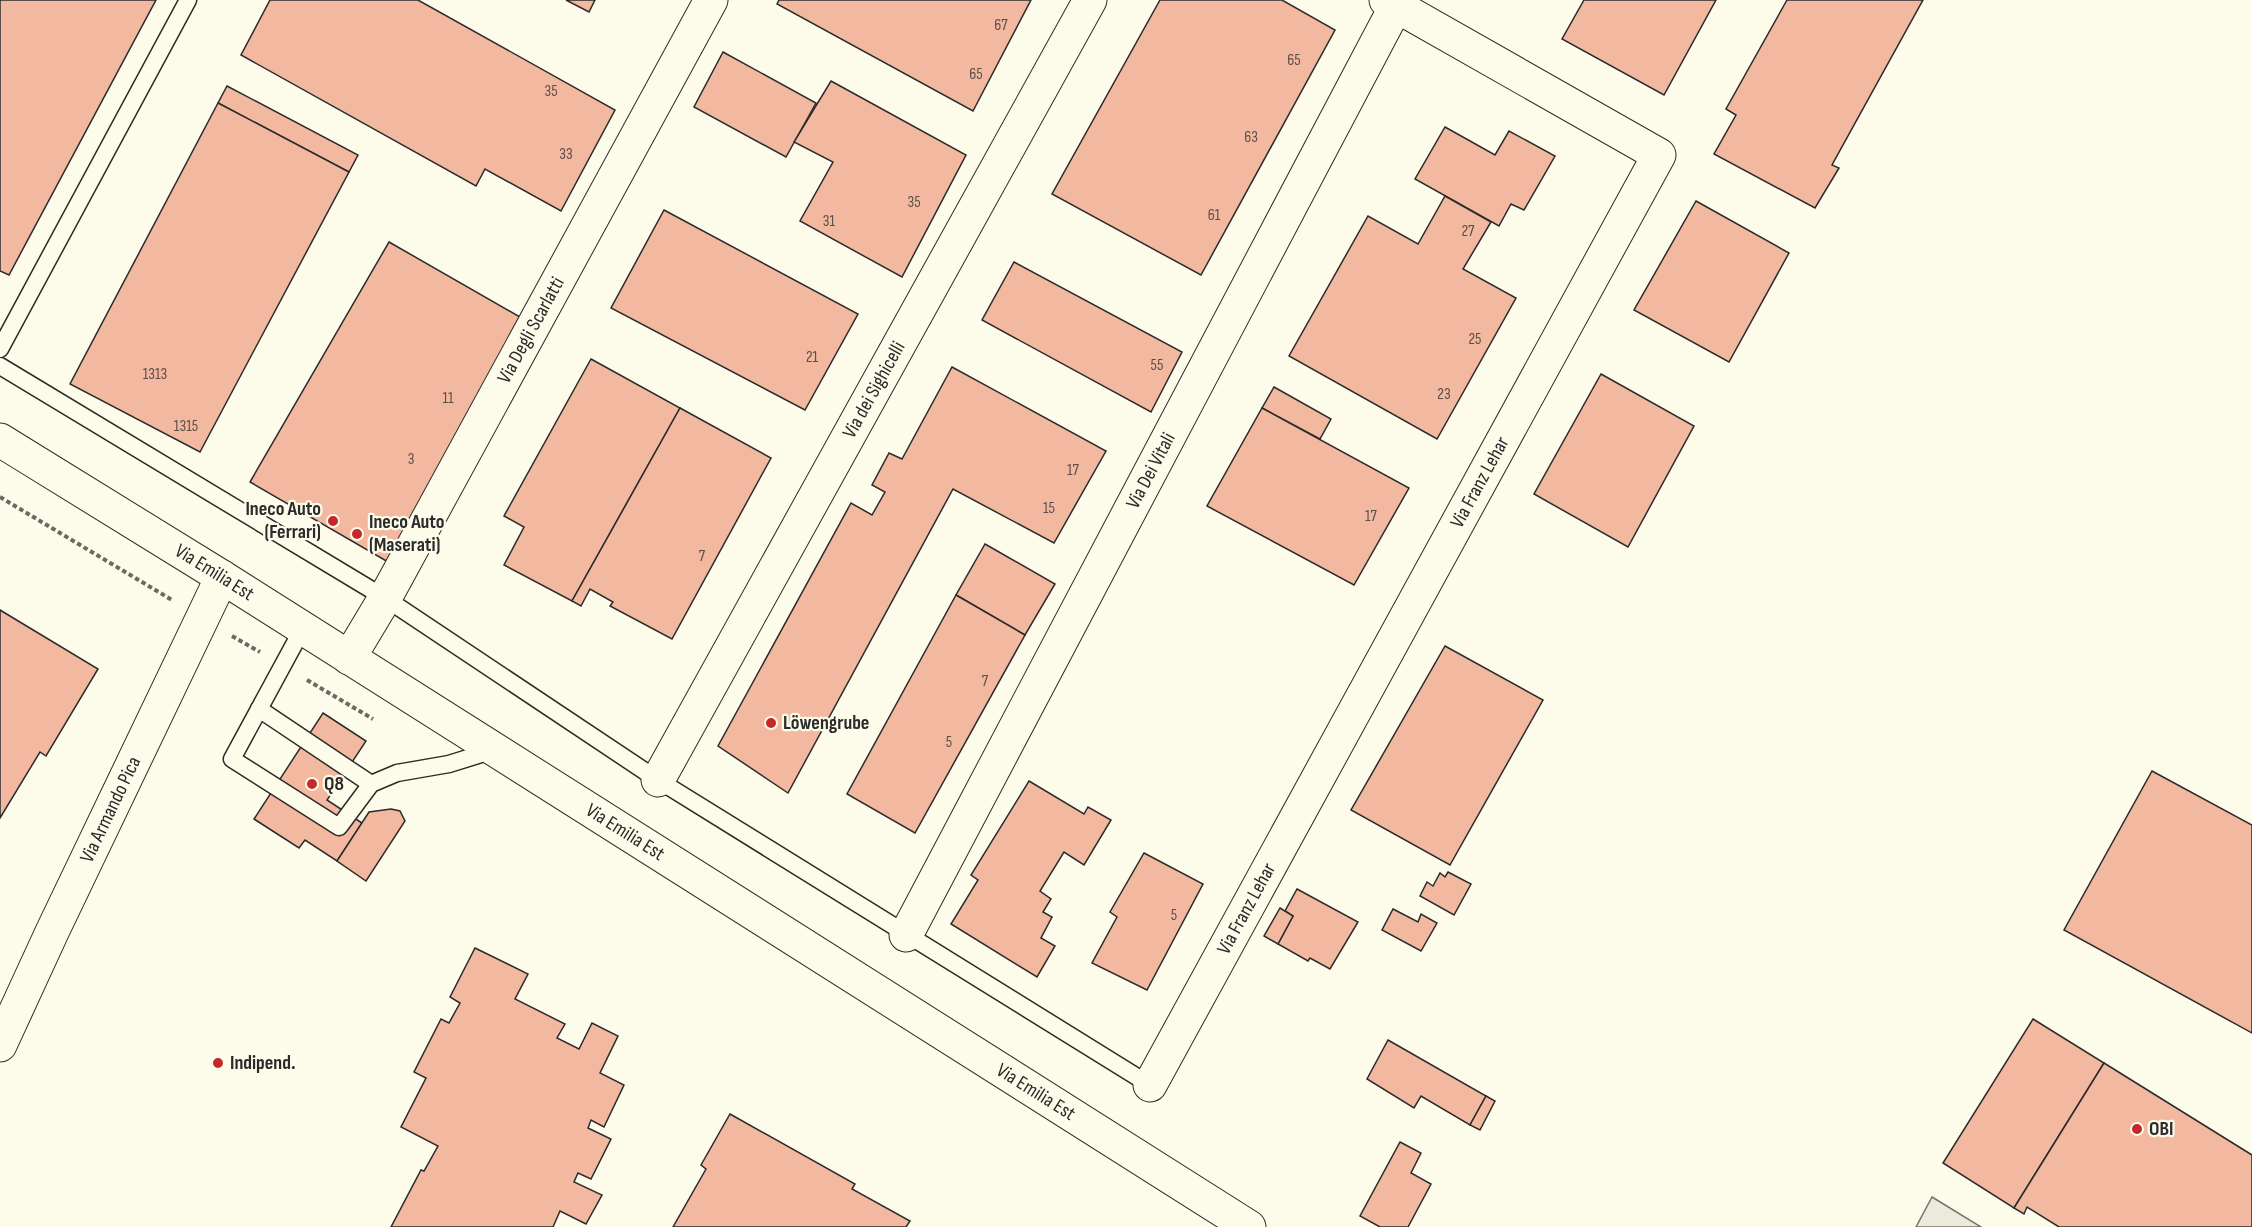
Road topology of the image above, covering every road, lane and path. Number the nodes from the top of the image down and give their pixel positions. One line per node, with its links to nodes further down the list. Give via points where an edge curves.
1 (188, 0): 5 (lane)
2 (711, 0): 10 (street, Via Degli Scarlatti)
3 (1090, 0): 15 (street, Via dei Sighicelli)
4 (1391, 3): 17 (street, Via Dei Vitali); 19 (street, Via Franz Lehar, via 1659,155)
5 (6, 320): 6 (lane)
6 (0, 349)
7 (0, 366): 10 (lane)
8 (0, 440): 9 (street, Via Emilia Est)
9 (222, 577): 11 (street, Via Emilia Est); 18 (street, Via Armando Pica)
10 (385, 598): 12 (street, Via Degli Scarlatti); 15 (lane)
11 (303, 628): 12 (street, Via Emilia Est); 13 (lane)
12 (350, 658): 14 (street, Via Emilia Est)
13 (259, 709): 16 (lane); 16 (lane, via 232,759 339,827)
14 (495, 750): 16 (lane, via 450,764 397,773); 20 (street, Via Emilia Est)
15 (657, 780): 17 (lane)
16 (371, 784)
17 (906, 935): 19 (lane)
18 (0, 1045)
19 (1150, 1084)
20 (1249, 1227)

